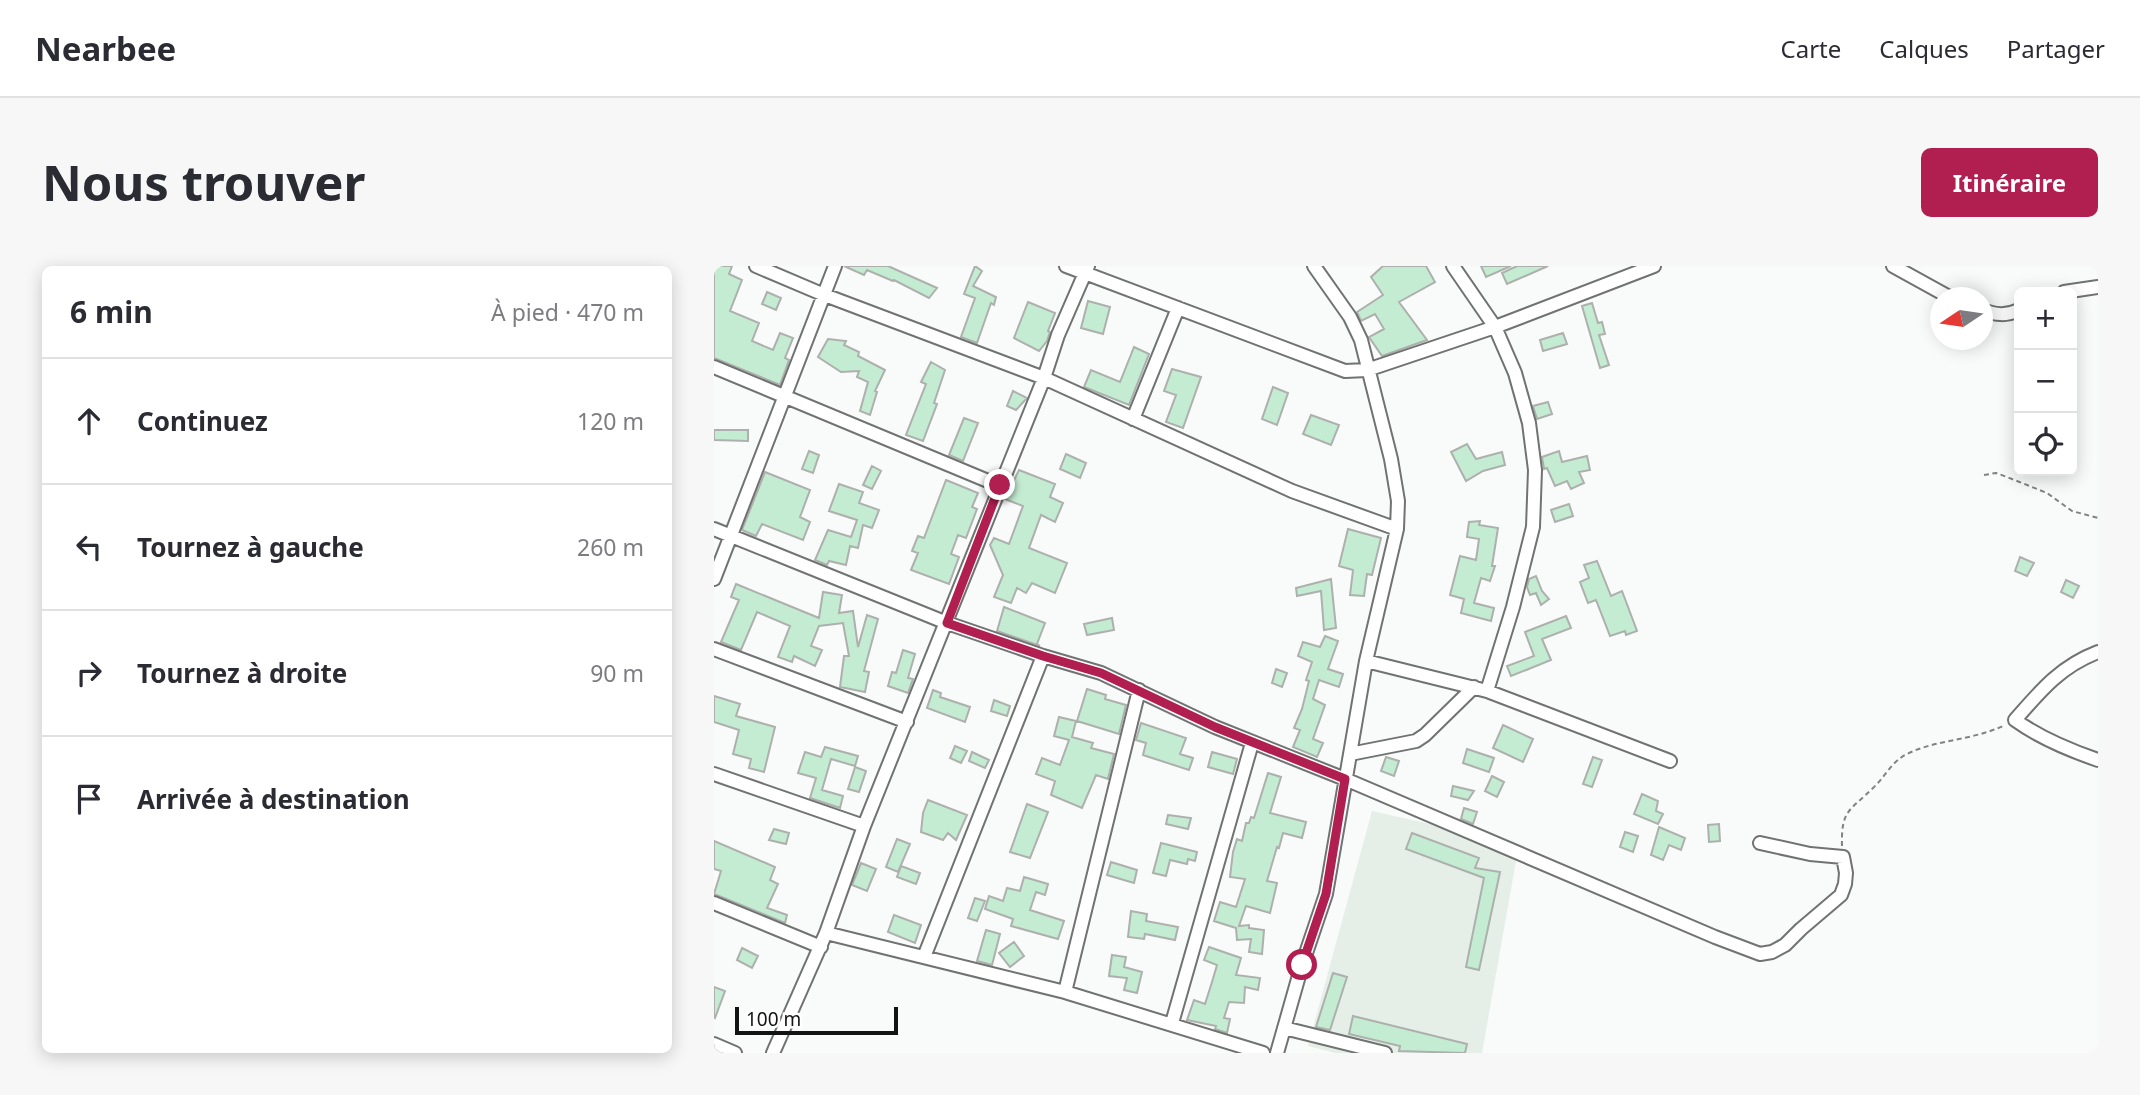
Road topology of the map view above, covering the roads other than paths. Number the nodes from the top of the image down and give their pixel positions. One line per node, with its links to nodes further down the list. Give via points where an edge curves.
1 (756, 266): 12 (street)
2 (835, 266): 12 (street)
3 (1066, 266): 8 (street)
4 (1314, 266): 18 (street, via 1362,340)
5 (1453, 266): 16 (street)
6 (1654, 266): 16 (street)
7 (1893, 266): 9 (street)
8 (1086, 270): 13 (street); 19 (street)
9 (1931, 287)
10 (2098, 287): 11 (street)
11 (2077, 290)
12 (822, 294): 19 (street); 20 (street)
13 (1178, 308): 18 (street, via 1345,371); 21 (street)
14 (2014, 312): 15 (street)
15 (1993, 315)
16 (1495, 327): 18 (street); 34 (street, via 1515,373 1529,424 1535,499 1533,527)
17 (714, 367): 20 (street)
18 (1367, 370): 24 (street, via 1391,459)
19 (1044, 378): 21 (street); 22 (street)
20 (785, 396): 22 (street); 25 (street)
21 (1133, 419): 24 (street, via 1292,491)
22 (1000, 485): 27 (street)
23 (714, 529): 25 (street)
24 (1397, 529): 31 (street)
25 (732, 536): 26 (street); 27 (street)
26 (714, 579)
27 (947, 623): 30 (street); 35 (street)
28 (714, 649): 35 (street)
29 (2098, 652): 38 (street, via 2077,660 2051,681 2015,720)
30 (1043, 656): 33 (street); 47 (street)
31 (1366, 661): 32 (street); 37 (street)
32 (1474, 687): 34 (street); 37 (street, via 1416,741)
33 (1139, 690): 36 (street); 48 (street)
34 (1487, 691): 39 (street)
35 (907, 722): 42 (street)
36 (1252, 743): 41 (street); 49 (street)
37 (1350, 754): 41 (street)
38 (2098, 760)
39 (1670, 761)
40 (714, 774): 42 (street)
41 (1345, 779): 43 (street, via 1760,954 1785,945 1841,895 1846,873 1843,857); 50 (street, via 1326,894)
42 (864, 825): 45 (street)
43 (1760, 843)
44 (714, 903): 46 (street)
45 (826, 933): 46 (street); 47 (street)
46 (821, 947): 53 (street)
47 (924, 957): 48 (street)
48 (1065, 992): 49 (street)
49 (1172, 1023): 54 (street)
50 (1284, 1028): 55 (street); 56 (street)
51 (714, 1044): 52 (street)
52 (735, 1053)
53 (773, 1053)
54 (1264, 1053)
55 (1277, 1053)
56 (1385, 1053)

